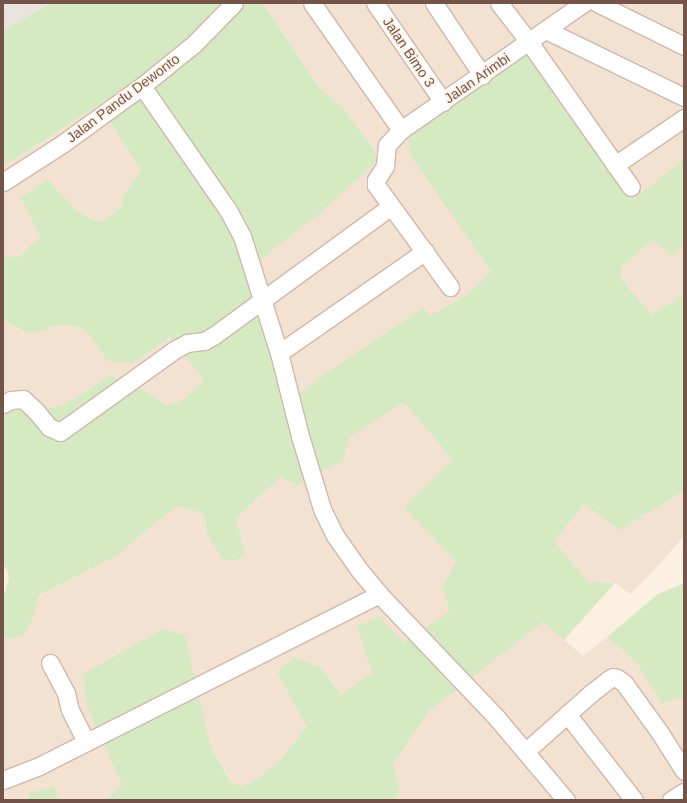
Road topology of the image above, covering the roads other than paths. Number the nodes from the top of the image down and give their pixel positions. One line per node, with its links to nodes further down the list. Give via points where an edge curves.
1 (234, 3): 12 (street, Jalan Pandu Dewonto, via 194,44)
2 (312, 3): 16 (street)
3 (376, 3): 14 (street, Jalan Bimo 3)
4 (434, 3): 11 (street)
5 (499, 3): 9 (street)
6 (597, 3): 10 (street)
7 (573, 6): 8 (street, Jalan Arimbi)
8 (546, 30): 9 (street, Jalan Arimbi); 13 (street)
9 (529, 42): 11 (street, Jalan Arimbi); 17 (street)
10 (684, 46)
11 (482, 75): 14 (street, Jalan Arimbi)
12 (142, 86): 18 (street, Jalan Pandu Dewonto, via 62,144); 23 (street, via 236,224)
13 (684, 97)
14 (443, 102): 16 (street, Jalan Arimbi)
15 (684, 118): 17 (street)
16 (401, 130): 20 (street, Jalan Arimbi, via 387,145 385,166 375,182)
17 (615, 165): 19 (street)
18 (3, 182)
19 (631, 187)
20 (391, 206): 21 (street); 23 (street)
21 (425, 252): 22 (street); 24 (street)
22 (450, 287)
23 (262, 299): 24 (street); 25 (street, via 204,341 187,343 174,350 60,432 49,427 22,399)
24 (279, 353): 26 (street, via 322,509 342,546)
25 (3, 404)
26 (379, 594): 29 (street); 30 (street)
27 (50, 663): 29 (street, via 66,693 70,710)
28 (567, 714): 30 (street); 31 (street, via 609,679 618,678 660,732); 35 (street)
29 (86, 742): 32 (street, via 26,772)
30 (526, 751): 34 (street)
31 (684, 772)
32 (3, 780)
33 (684, 792): 36 (street)
34 (566, 800)
35 (634, 800)
36 (671, 800)

